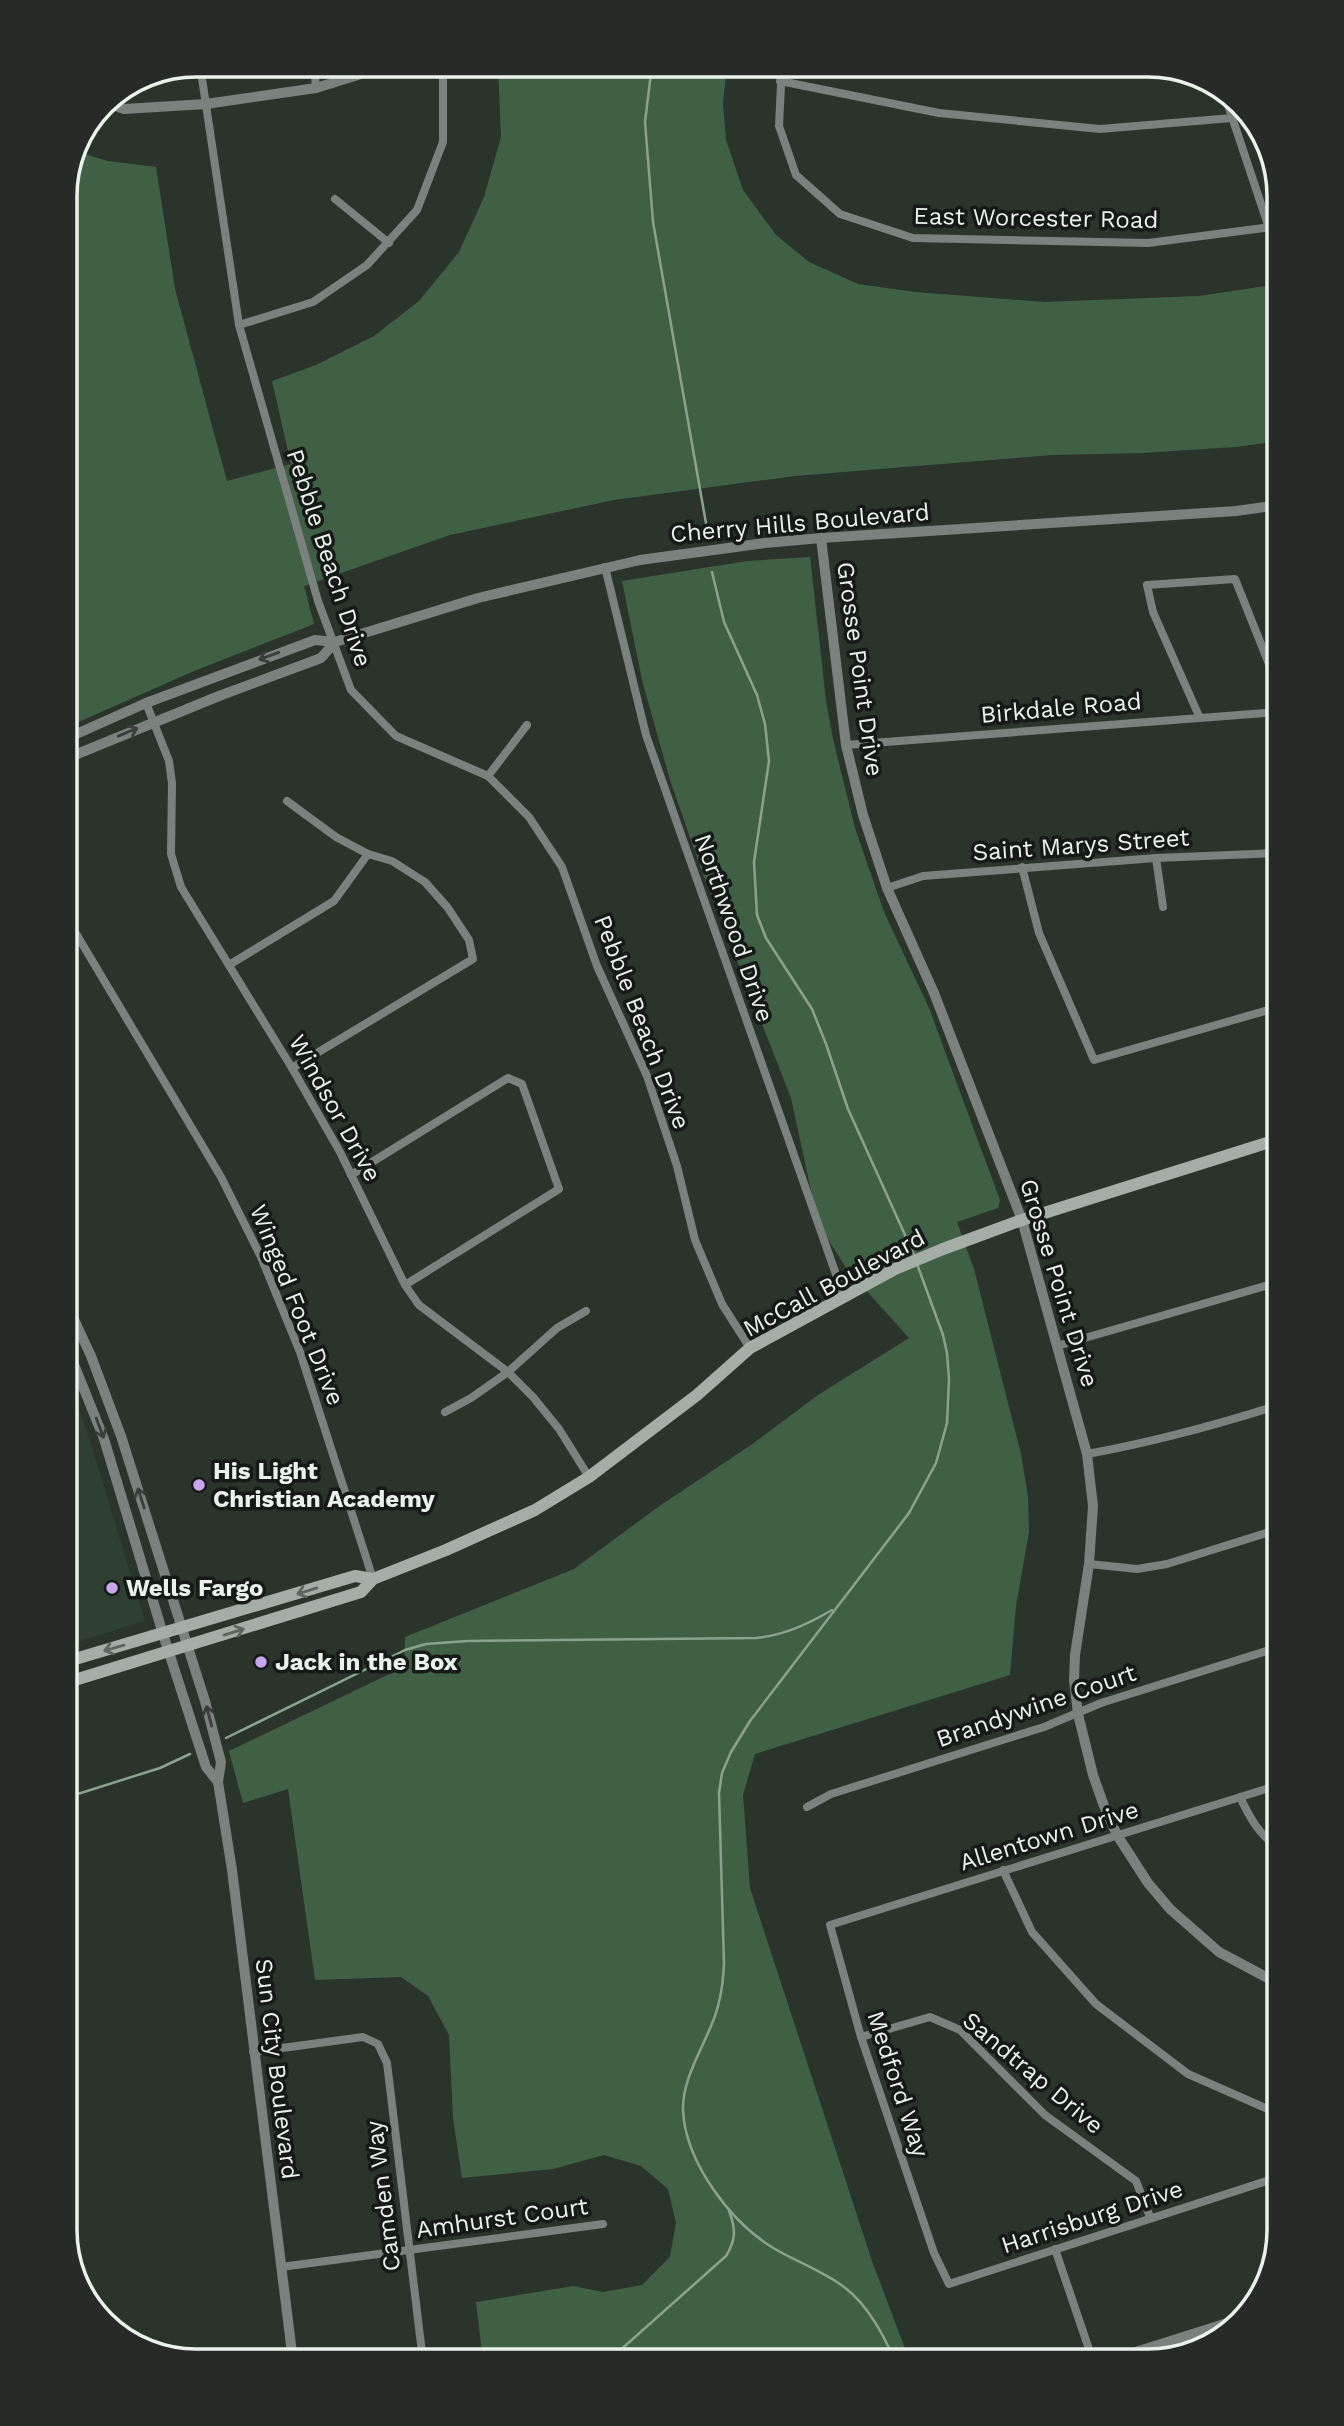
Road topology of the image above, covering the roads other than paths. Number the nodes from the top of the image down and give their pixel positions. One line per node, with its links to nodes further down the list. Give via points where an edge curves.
1 (202, 77): 8 (street, Pebble Beach Drive)
2 (315, 77): 7 (street)
3 (351, 77): 7 (street)
4 (443, 77): 15 (street, via 443,142 418,210)
5 (780, 77): 6 (street, East Worcester Road)
6 (780, 81): 11 (street, via 939,113 1100,129); 14 (street, East Worcester Road, via 779,126 796,175 840,214 913,238 1148,243)
7 (316, 88): 8 (street)
8 (206, 104): 9 (street); 16 (street, Pebble Beach Drive)
9 (119, 106)
10 (1230, 110): 11 (street)
11 (1232, 117): 13 (street)
12 (335, 199): 15 (street)
13 (1267, 222)
14 (1267, 228)
15 (389, 243): 16 (street, via 367,265 313,302)
16 (239, 325): 20 (street, Pebble Beach Drive, via 318,601)
17 (1267, 507): 18 (street, Cherry Hills Boulevard)
18 (821, 538): 19 (street, Cherry Hills Boulevard, via 720,548); 28 (street, Grosse Point Drive)
19 (605, 567): 20 (street, Cherry Hills Boulevard, via 478,598); 47 (street, Northwood Drive, via 646,735)
20 (335, 642): 22 (street, Cherry Hills Boulevard, one-way to 22, via 315,640); 25 (street, Cherry Hills Boulevard, via 321,658); 30 (street, Pebble Beach Drive, via 351,690 396,736)
21 (1267, 659): 24 (street, via 1235,579 1147,585 1153,612)
22 (146, 703): 25 (street, Windsor Drive); 27 (street, Cherry Hills Boulevard)
23 (1267, 713): 24 (street, Birkdale Road)
24 (1199, 716): 28 (street, Birkdale Road)
25 (153, 722): 29 (street, Cherry Hills Boulevard, one-way to 25); 39 (street, Windsor Drive, via 169,761 171,854 181,887)
26 (527, 725): 30 (street)
27 (77, 734)
28 (846, 745): 36 (street, Grosse Point Drive)
29 (77, 754)
30 (488, 776): 51 (street, Pebble Beach Drive, via 529,817 562,867 597,966 647,1076 677,1166 695,1240 722,1304)
31 (287, 801): 33 (street, via 335,837)
32 (1267, 853): 34 (street, Saint Marys Street)
33 (368, 854): 39 (street, via 334,901); 41 (street, via 392,861 425,882 469,940 473,959)
34 (1156, 858): 35 (street, Saint Marys Street); 37 (street)
35 (1022, 867): 36 (street, Saint Marys Street, via 923,876); 40 (street, via 1039,933 1094,1060)
36 (887, 888): 44 (street, Grosse Point Drive, via 938,1003)
37 (1163, 907)
38 (77, 935): 60 (street, Winged Foot Drive, via 221,1177 261,1257 300,1352)
39 (229, 965): 41 (street, Windsor Drive)
40 (1267, 1011)
41 (292, 1068): 43 (street, Windsor Drive)
42 (1267, 1143): 44 (main road, McCall Boulevard)
43 (351, 1175): 45 (street, Windsor Drive); 45 (street, via 508,1078 522,1084 559,1189)
44 (1022, 1220): 47 (main road, McCall Boulevard, via 895,1269); 50 (street, Grosse Point Drive)
45 (405, 1285): 53 (street, Windsor Drive, via 419,1305)
46 (1267, 1285): 50 (street)
47 (844, 1297): 51 (main road, McCall Boulevard)
48 (586, 1311): 53 (street, via 557,1328)
49 (77, 1328): 61 (street, Sun City Boulevard, one-way to 49, via 112,1408)
50 (1057, 1346): 56 (street, Grosse Point Drive)
51 (750, 1348): 57 (main road, McCall Boulevard, via 697,1395)
52 (77, 1372): 62 (street, Sun City Boulevard, one-way to 62, via 104,1439)
53 (508, 1372): 55 (street); 57 (street, Windsor Drive, via 559,1429)
54 (1267, 1409): 56 (street, via 1198,1430)
55 (445, 1412)
56 (1087, 1454): 59 (street, Grosse Point Drive, via 1093,1506)
57 (589, 1477): 60 (main road, McCall Boulevard, via 535,1510)
58 (1267, 1533): 59 (street, via 1167,1564 1137,1569)
59 (1089, 1564): 68 (street, Grosse Point Drive, via 1075,1655)
60 (373, 1579): 61 (main road, McCall Boulevard, one-way to 61, via 355,1576); 63 (main road, McCall Boulevard, one-way to 60, via 361,1592)
61 (182, 1629): 62 (main road, McCall Boulevard); 63 (street, Sun City Boulevard)
62 (163, 1634): 65 (street, Sun City Boulevard); 66 (main road, McCall Boulevard, one-way to 66)
63 (187, 1646): 65 (main road, McCall Boulevard); 69 (street, Sun City Boulevard, one-way to 63, via 221,1762)
64 (1267, 1651): 68 (street, Brandywine Court)
65 (168, 1652): 67 (main road, McCall Boulevard); 69 (street, Sun City Boulevard, via 206,1767)
66 (77, 1659)
67 (77, 1679)
68 (1078, 1714): 72 (street, Brandywine Court, via 831,1794); 73 (street, Grosse Point Drive, via 1093,1776)
69 (218, 1782): 79 (street, Sun City Boulevard)
70 (1267, 1789): 71 (street, Allentown Drive)
71 (1240, 1797): 73 (street, Allentown Drive); 74 (street, via 1254,1826)
72 (807, 1807)
73 (1118, 1835): 75 (street, Allentown Drive); 77 (street, Grosse Point Drive, via 1148,1883 1191,1929 1219,1952)
74 (1267, 1839)
75 (1003, 1870): 76 (street, Allentown Drive); 80 (street, via 1032,1933 1096,2004 1188,2074)
76 (830, 1926): 78 (street, Medford Way)
77 (1267, 1978)
78 (861, 2037): 82 (street, Sandtrap Drive, via 930,2017 960,2030 1045,2115 1136,2181); 86 (street, Medford Way)
79 (253, 2053): 85 (street, Camden Way, via 363,2037 378,2044 387,2063); 87 (street, Sun City Boulevard)
80 (1267, 2109)
81 (1267, 2181): 82 (street, Harrisburg Drive)
82 (1150, 2217): 84 (street, Harrisburg Drive)
83 (603, 2224): 85 (street, Amhurst Court)
84 (1055, 2249): 86 (street, Harrisburg Drive, via 949,2284); 91 (street)
85 (408, 2250): 87 (street, Amhurst Court); 90 (street, Camden Way)
86 (934, 2253)
87 (281, 2267): 89 (street, Sun City Boulevard)
88 (1217, 2326): 92 (street)
89 (291, 2349)
90 (421, 2349)
91 (1089, 2349)
92 (1145, 2349)

